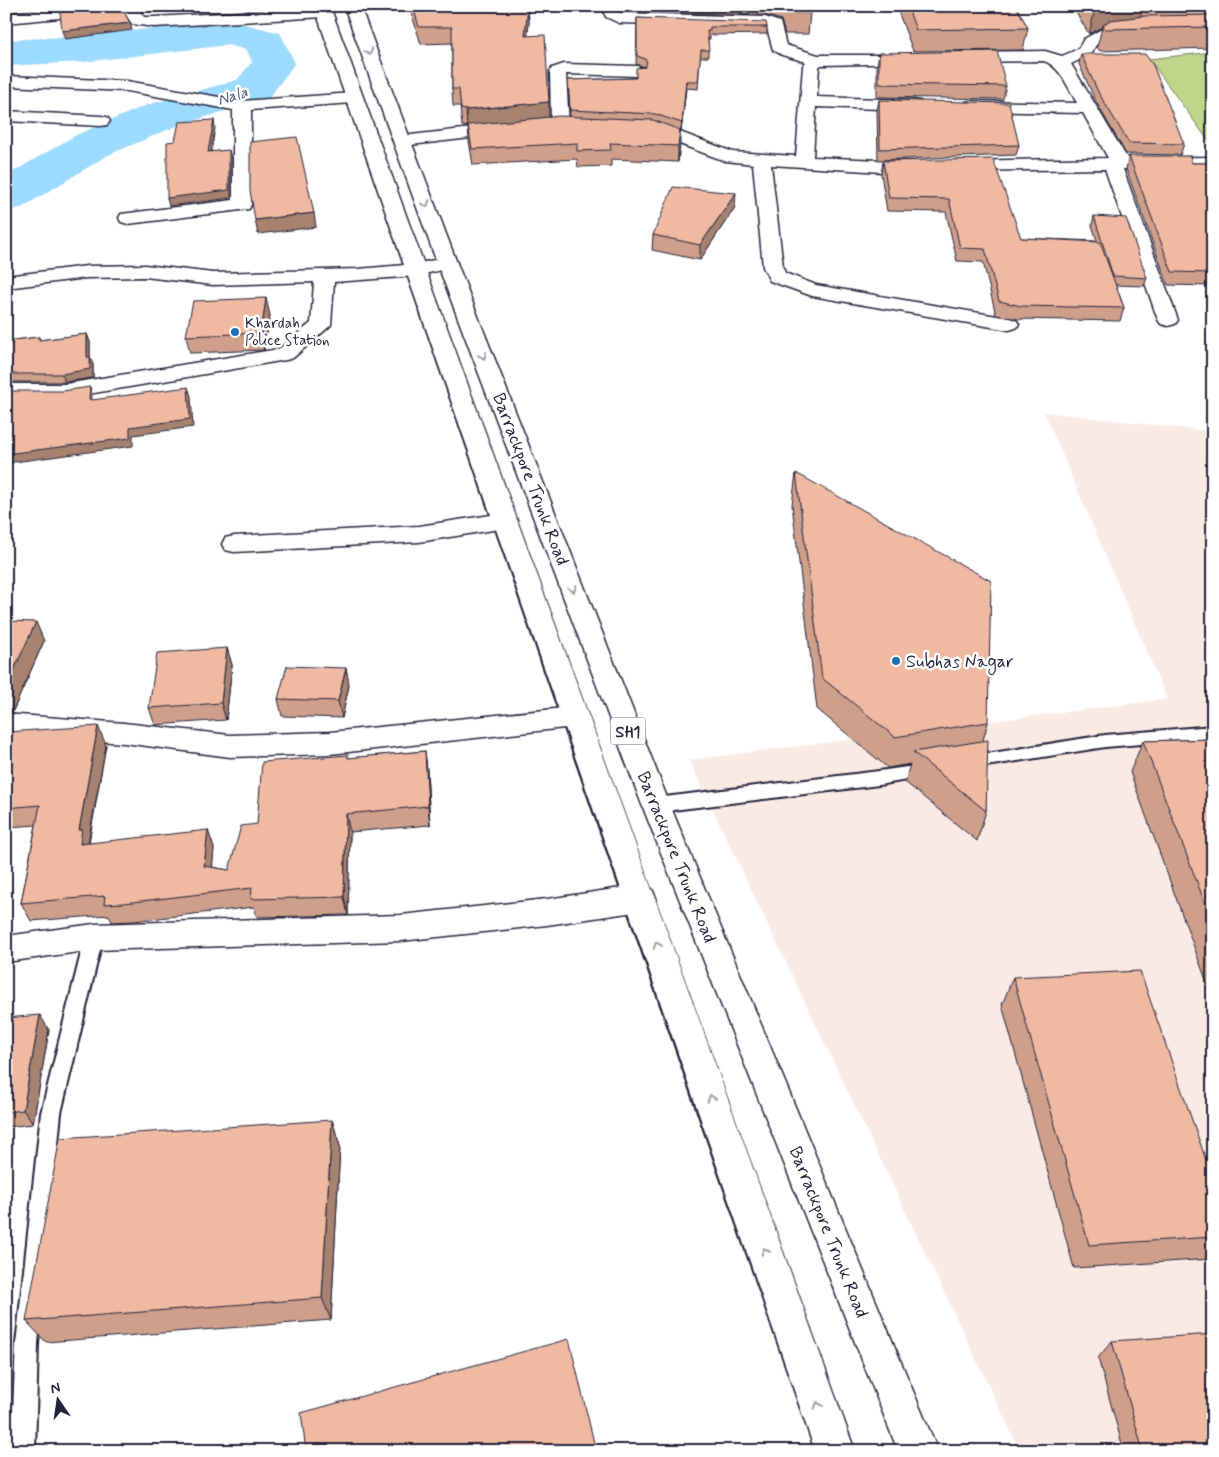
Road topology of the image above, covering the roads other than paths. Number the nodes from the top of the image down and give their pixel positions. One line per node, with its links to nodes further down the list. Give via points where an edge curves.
1 (353, 6): 21 (street, Barrackpore Trunk Road / SH1, one-way to 21)
2 (609, 6): 6 (street, via 611,14 619,18 765,22 774,25 779,47)
3 (323, 9): 4 (street, via 154,22 138,21 128,7); 10 (street, Barrackpore Trunk Road / SH1)
4 (6, 18)
5 (1213, 29): 7 (street, via 1139,30 1100,35 1084,52)
6 (817, 60): 7 (street, via 1045,56); 11 (street, via 811,66)
7 (1060, 63): 15 (street)
8 (637, 71): 18 (street, via 558,71 551,126)
9 (6, 81): 13 (street, via 127,86)
10 (354, 98): 13 (street); 28 (street, Barrackpore Trunk Road / SH1)
11 (808, 102): 12 (street); 23 (street)
12 (934, 105)
13 (242, 106): 26 (street, via 242,205)
14 (953, 106): 15 (street)
15 (1088, 108): 24 (street)
16 (6, 116): 17 (street)
17 (101, 121)
18 (579, 126)
19 (525, 128): 21 (street)
20 (626, 128): 22 (street, via 655,129 731,158)
21 (402, 141): 27 (street, Barrackpore Trunk Road / SH1, one-way to 27)
22 (761, 159): 23 (street); 32 (street, via 773,267 777,277 812,290)
23 (804, 162): 24 (street, via 882,167)
24 (1116, 162): 25 (street); 31 (street)
25 (1213, 162)
26 (128, 218)
27 (448, 263): 28 (street); 39 (street, Barrackpore Trunk Road / SH1, one-way to 39)
28 (416, 270): 29 (street); 34 (street, Barrackpore Trunk Road / SH1)
29 (324, 276): 30 (street, via 213,279 145,270 87,272); 33 (street, via 320,325 286,354 65,391)
30 (6, 282)
31 (1168, 320)
32 (1009, 324)
33 (6, 391)
34 (504, 521): 35 (street, via 419,534); 36 (street, Barrackpore Trunk Road / SH1)
35 (234, 544)
36 (574, 717): 37 (street, via 330,743 230,746 124,733); 40 (street, Barrackpore Trunk Road / SH1)
37 (6, 724)
38 (1213, 732): 39 (lane, via 1105,741 878,778)
39 (656, 805): 45 (street, Barrackpore Trunk Road / SH1)
40 (641, 898): 41 (street, via 402,928); 44 (street, Barrackpore Trunk Road / SH1, one-way to 40)
41 (94, 937): 42 (street); 43 (lane, via 51,1113 27,1344)
42 (6, 949)
43 (23, 1451)
44 (835, 1451)
45 (918, 1451)

